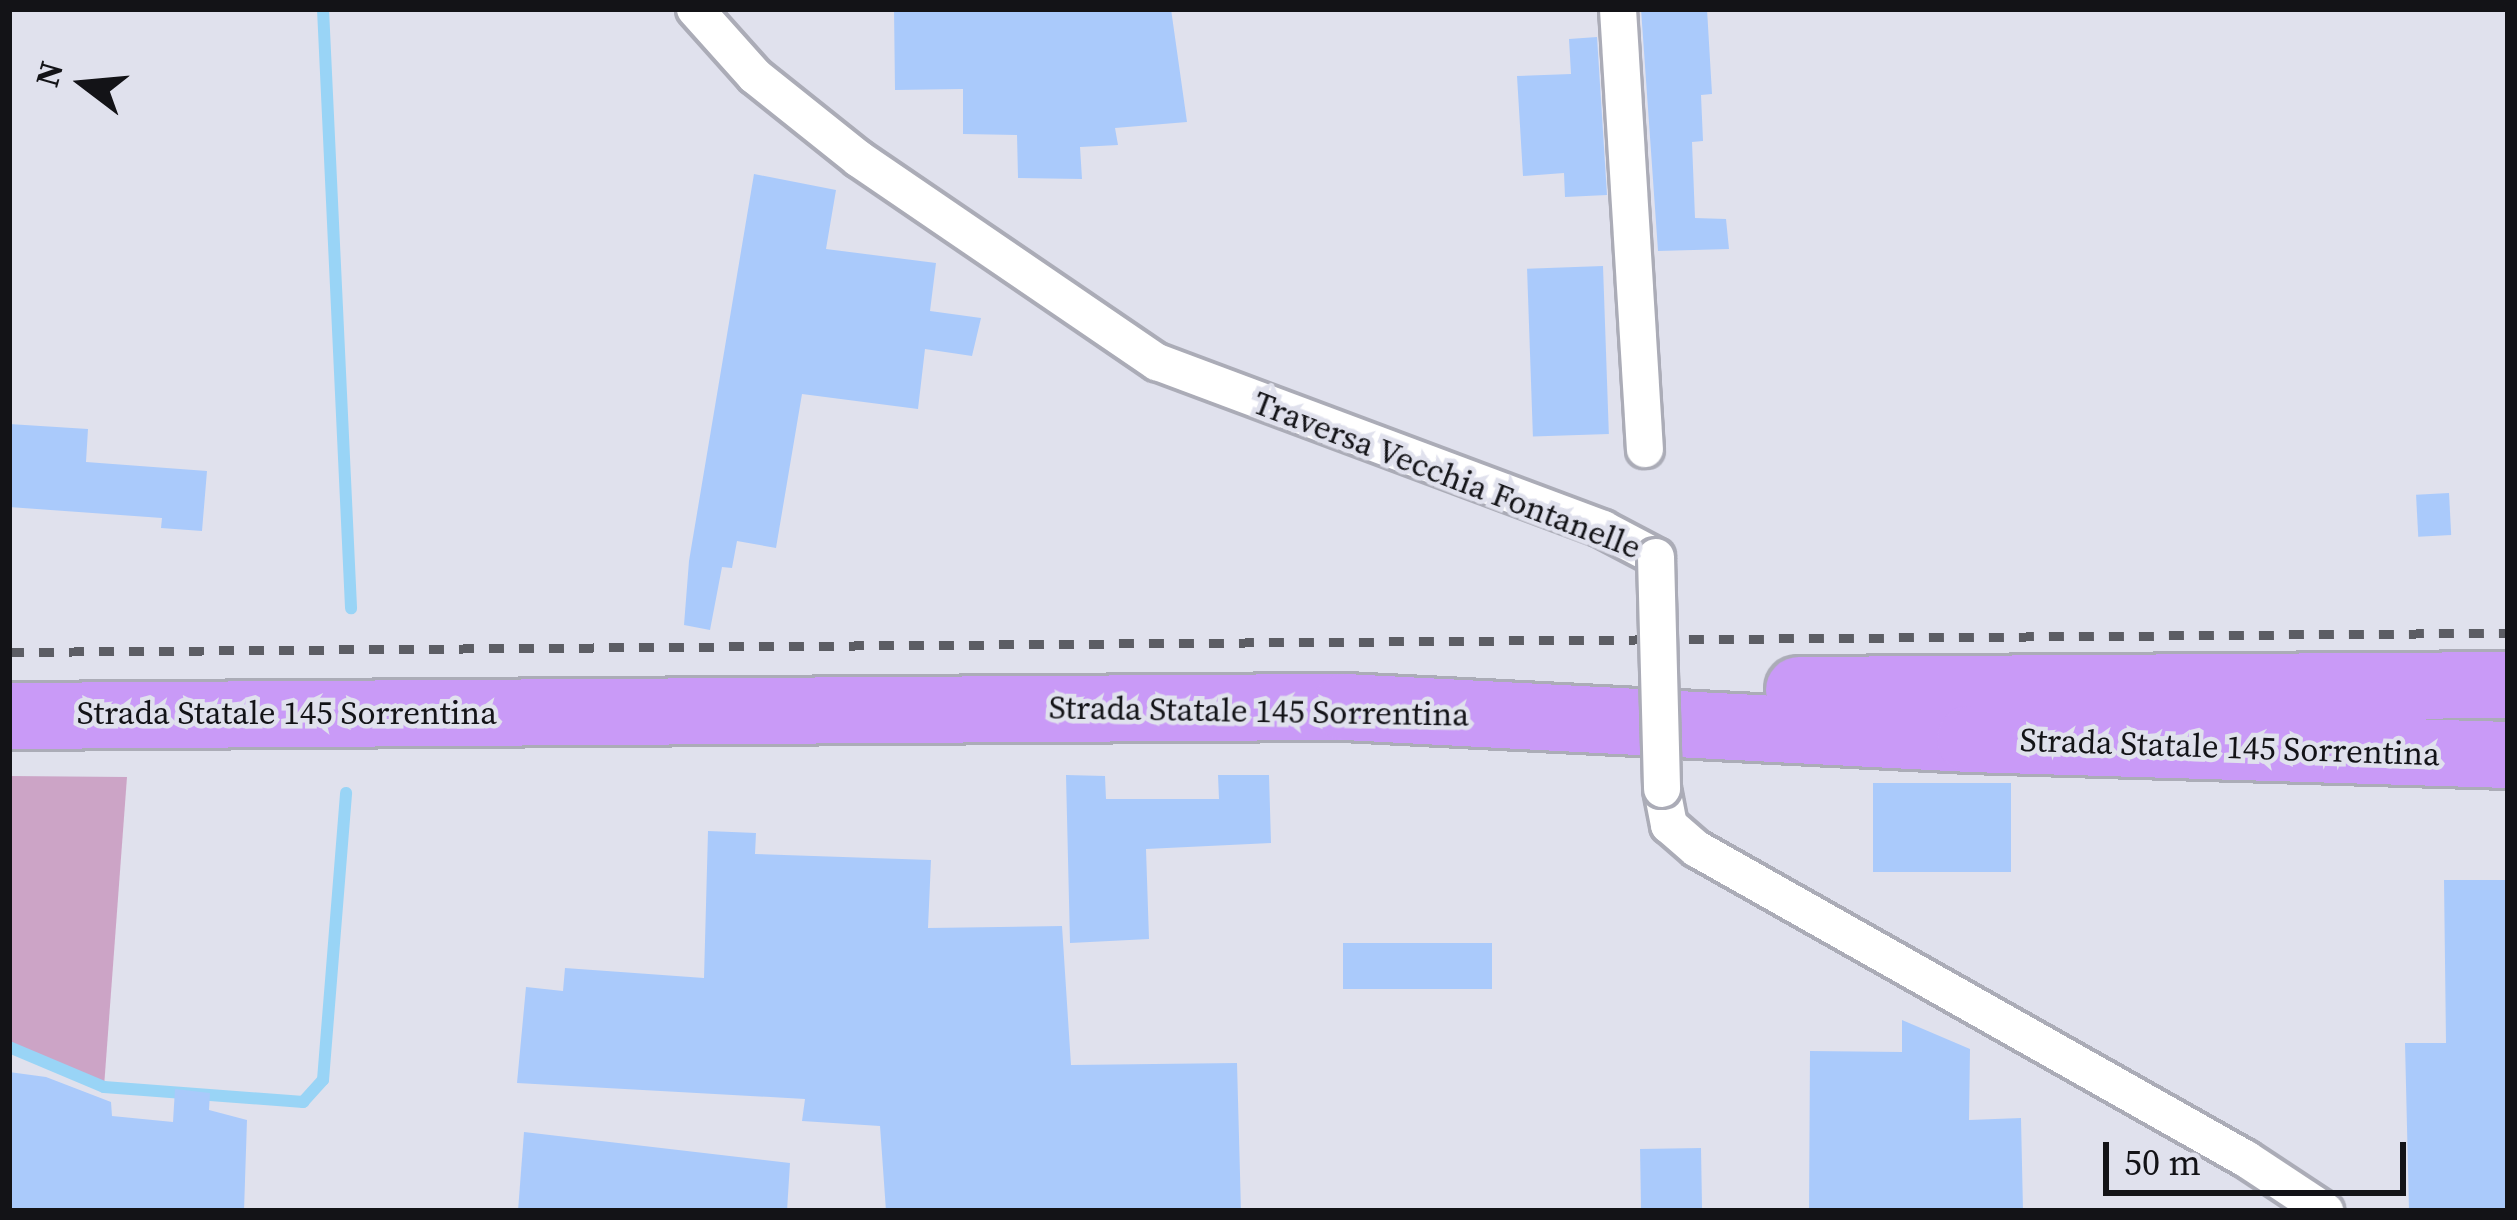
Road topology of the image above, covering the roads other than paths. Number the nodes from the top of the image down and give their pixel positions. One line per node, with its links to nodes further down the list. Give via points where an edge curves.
1 (694, 9): 8 (street, Traversa Vecchia Fontanelle, bridge, via 754,76 859,159 1157,362 1656,557 1661,789 1669,825 1696,849)
2 (1618, 9): 3 (street)
3 (1645, 449)
4 (2508, 685): 5 (highway, via 1757,690)
5 (1515, 715): 6 (highway, Strada Statale 145 Sorrentina, via 1297,707); 7 (highway, Strada Statale 145 Sorrentina)
6 (9, 716)
7 (2508, 755)
8 (2325, 1211)

